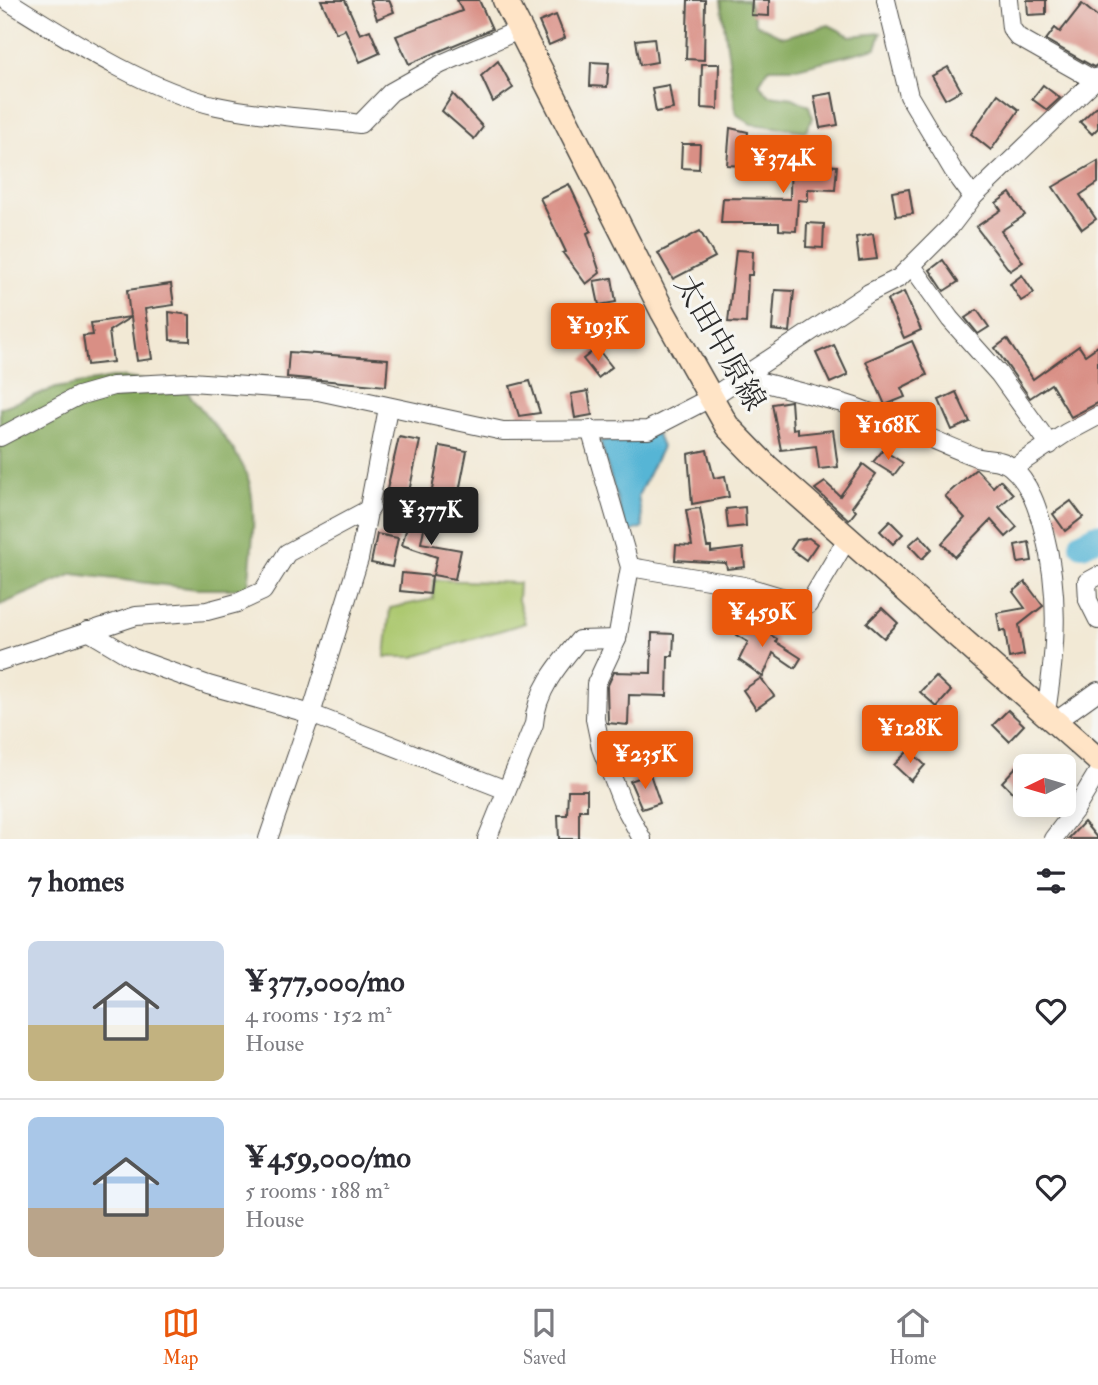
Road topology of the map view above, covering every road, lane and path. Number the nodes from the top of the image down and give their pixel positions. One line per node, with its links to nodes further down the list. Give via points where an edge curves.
1 (6, 0): 5 (street, via 134,73 193,98 217,106 360,124 391,92)
2 (505, 0): 5 (main road, 太田中原線)
3 (886, 0): 7 (street, via 909,96)
4 (1008, 0): 6 (street, via 1011,27 1018,37)
5 (521, 29): 10 (main road, 太田中原線, via 663,312)
6 (1096, 79): 7 (street)
7 (973, 197): 8 (street)
8 (912, 266): 9 (street); 15 (street)
9 (743, 374): 10 (street); 16 (street, via 850,406)
10 (712, 397): 13 (street, via 648,430); 18 (main road, 太田中原線, via 727,426)
11 (388, 408): 13 (street, via 503,431); 14 (street, via 318,391 191,382 113,386 78,396); 17 (street)
12 (1098, 416): 15 (street)
13 (590, 429): 19 (street)
14 (0, 437)
15 (1050, 445): 16 (street)
16 (1013, 468): 27 (street, via 1039,508 1053,567 1057,600)
17 (371, 508): 22 (street, via 287,553 262,591 237,603 207,611 136,616); 26 (street)
18 (847, 539): 19 (street, via 808,605 744,586); 27 (main road, 太田中原線)
19 (630, 567): 23 (street)
20 (1098, 576): 21 (street, via 1087,582 1088,600)
21 (1098, 620)
22 (88, 631): 24 (street); 26 (street, via 133,658)
23 (617, 639): 30 (street, via 579,640 554,671 535,707 534,724); 33 (street, via 596,684 595,719 622,802)
24 (0, 661)
25 (1098, 691): 27 (street)
26 (311, 714): 30 (street); 31 (street)
27 (1051, 716): 28 (main road, 太田中原線)
28 (1098, 760)
29 (1098, 772): 34 (street)
30 (506, 790): 32 (street)
31 (268, 839)
32 (487, 839)
33 (642, 839)
34 (1053, 839)

